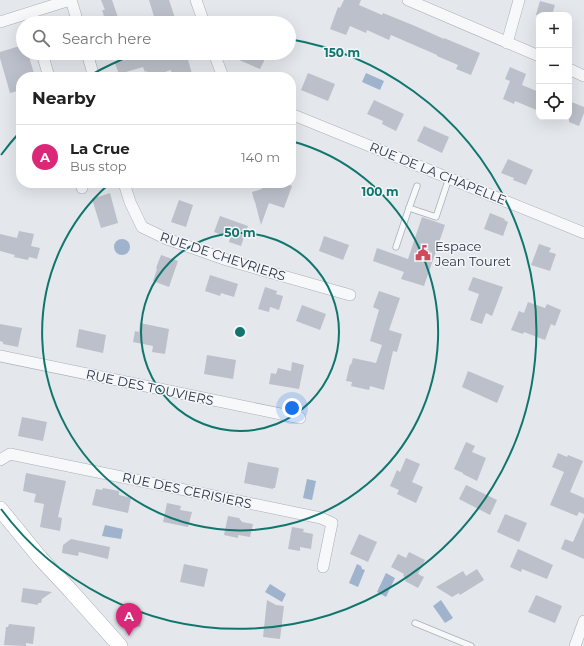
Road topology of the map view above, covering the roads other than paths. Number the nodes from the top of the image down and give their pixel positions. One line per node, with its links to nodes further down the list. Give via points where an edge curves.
1 (71, 0): 5 (street); 6 (street)
2 (196, 0): 7 (street)
3 (408, 0): 10 (street)
4 (519, 0): 10 (street)
5 (36, 16)
6 (76, 16)
7 (202, 16)
8 (16, 20): 9 (street)
9 (0, 22)
10 (507, 43): 11 (street)
11 (536, 55)
12 (44, 60): 16 (street)
13 (89, 60): 17 (street)
14 (217, 60): 18 (street)
15 (572, 71): 19 (street)
16 (48, 72)
17 (93, 72)
18 (221, 72)
19 (584, 76)
20 (296, 116): 21 (street, RUE DE LA CHAPELLE)
21 (449, 178): 24 (lane, via 436,217); 25 (street, RUE DE LA CHAPELLE)
22 (417, 186): 24 (lane)
23 (126, 188): 27 (street, RUE DE CHEVRIERS, via 142,226 167,239 227,260)
24 (409, 208): 26 (lane)
25 (584, 233)
26 (396, 247)
27 (350, 295)
28 (0, 356): 29 (street, RUE DES TOUVIERS)
29 (300, 418)
30 (0, 460): 32 (street, RUE DES CERISIERS, via 10,454 321,518 332,523)
31 (2, 516): 35 (main road)
32 (323, 567)
33 (584, 621): 37 (street)
34 (415, 623): 36 (lane)
35 (120, 646)
36 (471, 646)
37 (575, 646)

